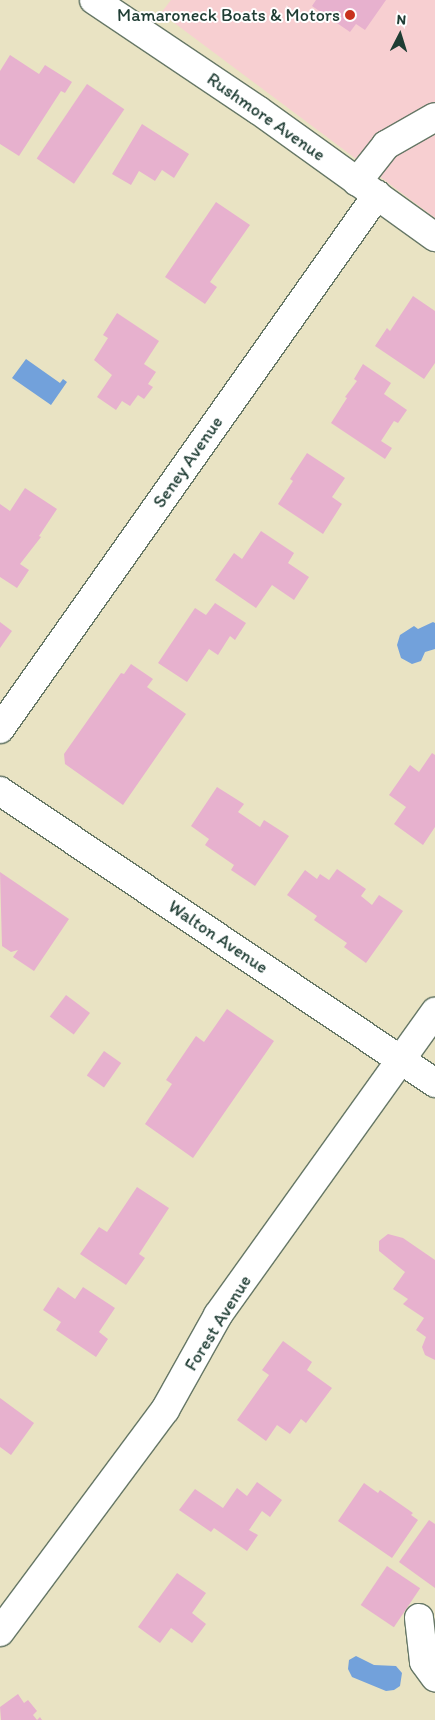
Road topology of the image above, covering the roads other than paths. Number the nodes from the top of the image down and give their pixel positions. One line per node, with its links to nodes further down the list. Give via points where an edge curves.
1 (94, 0): 3 (street, Rushmore Avenue, via 258,110)
2 (435, 117): 3 (street, Seney Avenue, via 386,145)
3 (367, 189): 4 (street, Rushmore Avenue); 5 (street, Seney Avenue)
4 (435, 237)
5 (0, 729)
6 (0, 791): 8 (street, Walton Avenue)
7 (435, 1012): 8 (street, Forest Avenue)
8 (402, 1060): 9 (street, Walton Avenue); 11 (street, Forest Avenue, via 218,1315 166,1410)
9 (435, 1083)
10 (418, 1618): 12 (street, via 424,1662)
11 (0, 1632)
12 (435, 1677)

